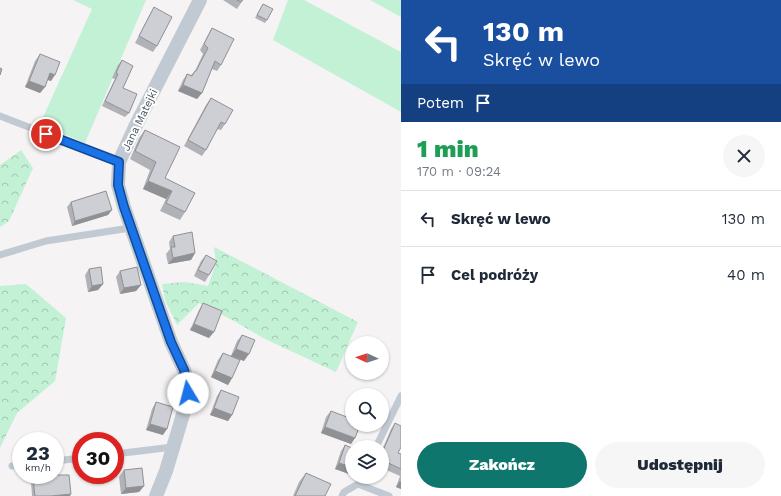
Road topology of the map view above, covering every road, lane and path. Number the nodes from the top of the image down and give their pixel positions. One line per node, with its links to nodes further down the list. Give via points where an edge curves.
1 (200, 0): 3 (street, Jana Matejki)
2 (0, 116): 3 (lane)
3 (119, 162): 4 (street, Jana Matejki, via 118,185)
4 (130, 228): 5 (lane, via 46,241); 8 (street, Jana Matejki, via 188,385 187,401)
5 (0, 255)
6 (401, 396): 7 (lane)
7 (379, 440)
8 (173, 448): 9 (lane); 11 (street, Jana Matejki)
9 (124, 453)
10 (358, 484): 12 (lane); 13 (lane)
11 (156, 496)
12 (342, 496)
13 (389, 496)

